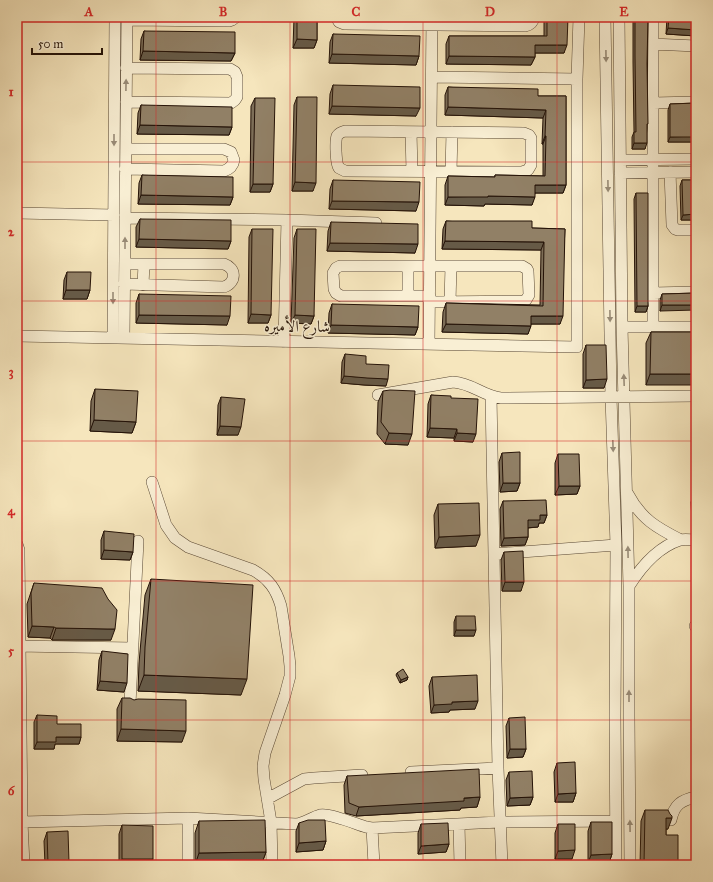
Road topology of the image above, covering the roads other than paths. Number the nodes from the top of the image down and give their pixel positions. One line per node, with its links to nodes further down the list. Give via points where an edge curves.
1 (115, 17): 36 (street, one-way to 36)
2 (236, 17): 9 (street, via 229,21)
3 (336, 17): 10 (street, via 344,24)
4 (534, 17): 12 (street, via 528,26)
5 (579, 17): 17 (street)
6 (605, 17): 64 (street, one-way to 64)
7 (619, 17): 26 (street)
8 (653, 17): 13 (street)
9 (127, 18): 15 (street)
10 (410, 21): 11 (street)
11 (432, 21): 12 (street); 16 (street)
12 (454, 21)
13 (652, 44): 14 (street); 19 (street)
14 (696, 46)
15 (126, 68): 18 (street, one-way to 15); 18 (street, via 230,69 237,77 237,97 231,103)
16 (432, 77): 17 (street); 22 (street)
17 (577, 79): 60 (street, شارع الأميره, via 577,347)
18 (126, 102): 24 (street)
19 (653, 102): 20 (street); 27 (street)
20 (696, 102)
21 (411, 132): 22 (street); 29 (street); 29 (street, via 345,131 339,133 336,141 337,163 342,170)
22 (431, 132): 23 (street); 30 (street)
23 (452, 132): 31 (street); 31 (street, via 527,133 531,140 531,162 530,168 525,172)
24 (126, 149): 28 (street); 28 (street, via 224,149 231,152 234,160 231,167 224,171)
25 (696, 159): 27 (street)
26 (620, 160): 27 (street); 32 (street)
27 (653, 160): 33 (street)
28 (126, 169): 36 (street)
29 (412, 171): 30 (street)
30 (430, 171): 31 (street); 45 (street, via 426,225)
31 (451, 171)
32 (620, 172): 33 (street); 54 (street)
33 (653, 172): 34 (street); 50 (street)
34 (670, 172): 35 (street); 41 (street, via 672,224 678,230)
35 (696, 172)
36 (119, 201): 39 (street)
37 (17, 213): 39 (street)
38 (287, 220): 39 (street); 40 (street); 59 (street)
39 (119, 221): 42 (street, one-way to 39); 58 (street, one-way to 58)
40 (382, 224)
41 (696, 230)
42 (124, 264): 43 (street); 47 (street)
43 (144, 264): 48 (street); 48 (street, via 224,264 231,268 234,275 231,282 224,287)
44 (408, 266): 45 (street); 51 (street); 51 (street, via 340,266 333,273 334,289 341,296)
45 (430, 266): 46 (street); 52 (street)
46 (451, 266): 53 (street); 53 (street, via 522,266 529,274 529,295 526,300 520,302)
47 (124, 284): 48 (street); 58 (street)
48 (143, 285)
49 (696, 292): 50 (street)
50 (653, 293): 55 (street)
51 (408, 296): 52 (street)
52 (430, 299): 53 (street); 60 (street)
53 (450, 302)
54 (622, 327): 55 (street); 65 (street, one-way to 54)
55 (653, 327): 56 (street)
56 (696, 327)
57 (17, 336): 58 (street, شارع الأميره)
58 (118, 338): 59 (street, شارع الأميره)
59 (284, 342): 60 (street, شارع الأميره)
60 (429, 344)
61 (378, 395): 62 (street, via 453,382 470,385)
62 (491, 396): 64 (street); 73 (street)
63 (696, 396): 65 (street)
64 (611, 397): 65 (street); 72 (street, one-way to 72)
65 (624, 397): 67 (street)
66 (152, 482): 84 (street, via 166,525 175,538 188,547 253,570 268,581 279,597 290,676 264,759)
67 (627, 492): 68 (street, via 634,506 647,519); 74 (street, one-way to 67)
68 (681, 540): 69 (street); 74 (street, via 665,547 651,558)
69 (696, 540)
70 (138, 541): 76 (street)
71 (17, 544): 75 (street)
72 (616, 545): 73 (street); 78 (street)
73 (494, 554): 80 (street)
74 (629, 586): 79 (street, one-way to 74)
75 (18, 646): 76 (street); 91 (street)
76 (132, 648): 77 (street)
77 (130, 704)
78 (615, 716): 79 (street); 87 (street)
79 (629, 716): 100 (street, one-way to 79)
80 (498, 768): 81 (street); 89 (street)
81 (398, 773)
82 (375, 774): 84 (street, via 309,778)
83 (696, 797): 86 (street, via 688,798 676,807)
84 (267, 799): 88 (street)
85 (188, 818): 88 (street); 91 (street); 94 (street)
86 (671, 820)
87 (616, 821): 89 (street); 99 (street)
88 (271, 822): 92 (street, via 300,823 327,815); 95 (street)
89 (500, 822): 90 (street); 98 (street)
90 (459, 824): 92 (street); 97 (street)
91 (20, 826): 93 (street)
92 (372, 828): 96 (street)
93 (24, 865)
94 (188, 865)
95 (272, 865)
96 (374, 865)
97 (460, 865)
98 (502, 865)
99 (616, 865)
100 (630, 865)

